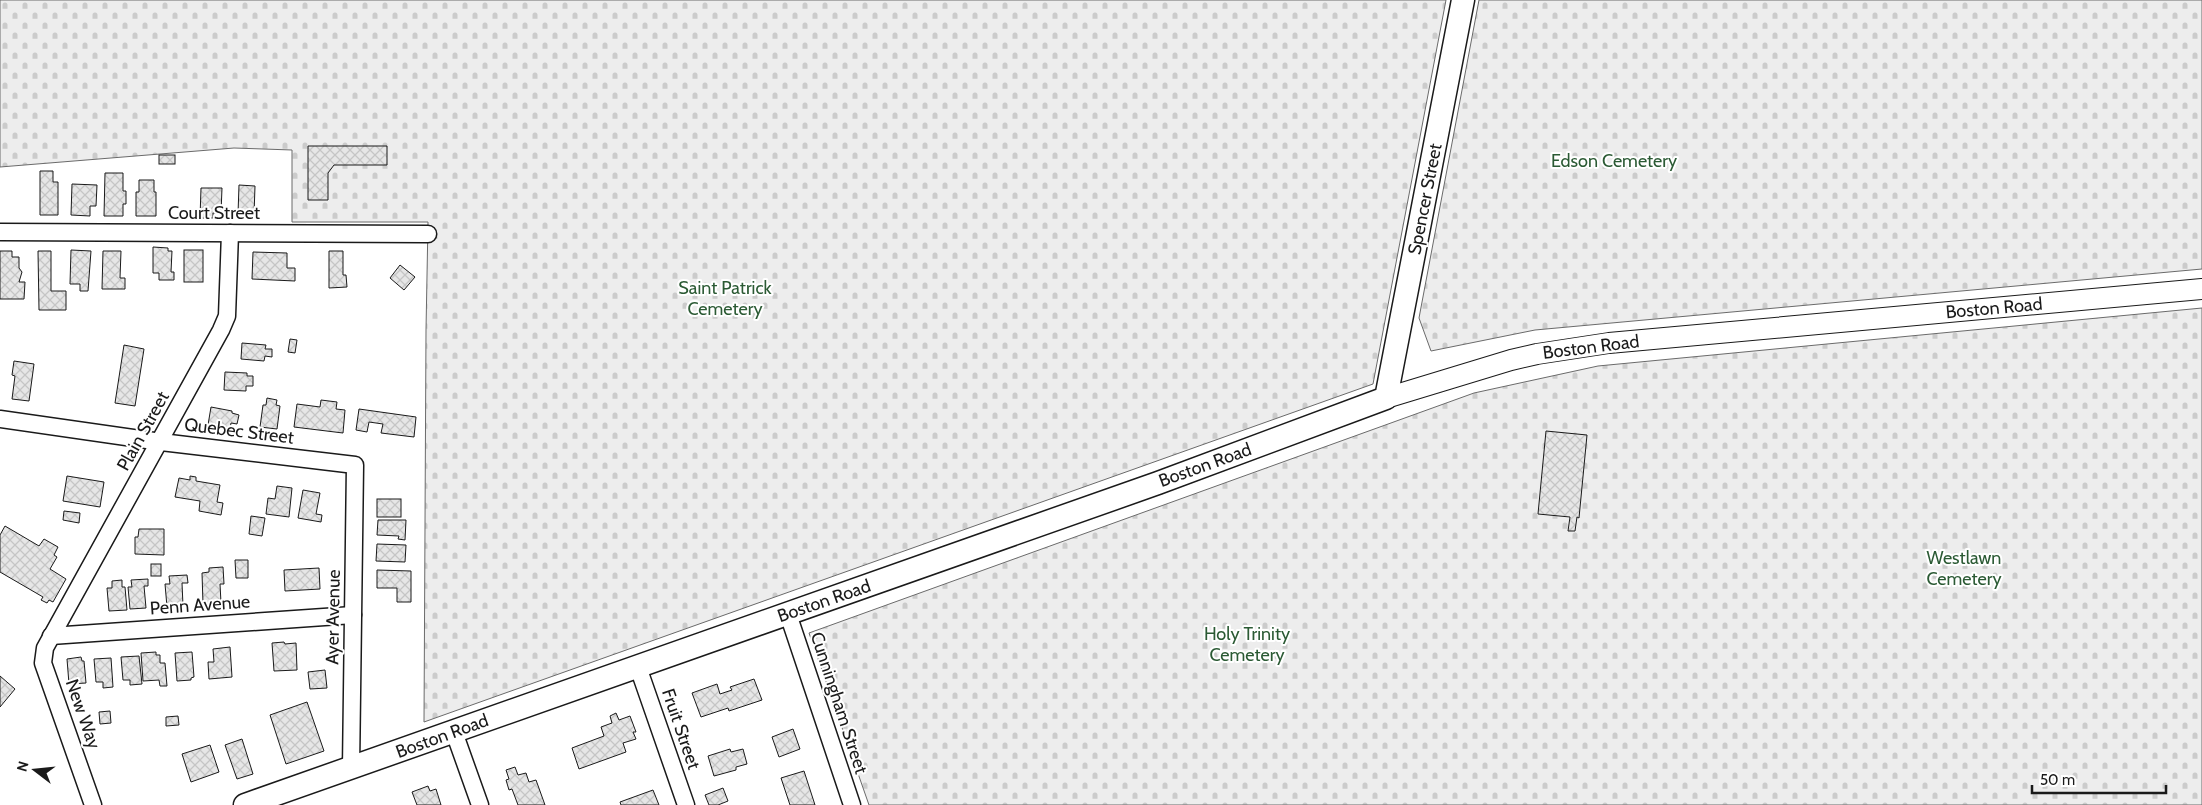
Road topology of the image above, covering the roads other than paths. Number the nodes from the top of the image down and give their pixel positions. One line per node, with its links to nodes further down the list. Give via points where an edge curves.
1 (1463, 0): 6 (main road, Spencer Street)
2 (0, 232): 3 (street, Court Street)
3 (230, 233): 4 (street, Court Street); 8 (street, Plain Street, via 227,316)
4 (428, 234)
5 (2202, 289): 6 (street, Boston Road, via 1609,343 1511,360)
6 (1386, 398): 10 (main road, Boston Road)
7 (0, 419): 8 (street, Quebec Street)
8 (161, 442): 9 (street, Quebec Street); 12 (street, Plain Street)
9 (355, 465): 11 (street, Ayer Avenue)
10 (788, 614): 13 (main road, Boston Road); 20 (street, Cunningham Street)
11 (353, 615): 12 (street, Penn Avenue); 15 (street, Ayer Avenue)
12 (51, 636): 16 (street, New Way, via 45,648 44,663)
13 (638, 667): 14 (main road, Boston Road); 19 (street, Fruit Street)
14 (454, 732): 15 (main road, Boston Road); 18 (street)
15 (351, 769): 17 (main road, Boston Road)
16 (93, 805)
17 (245, 805)
18 (480, 805)
19 (686, 805)
20 (852, 805)

